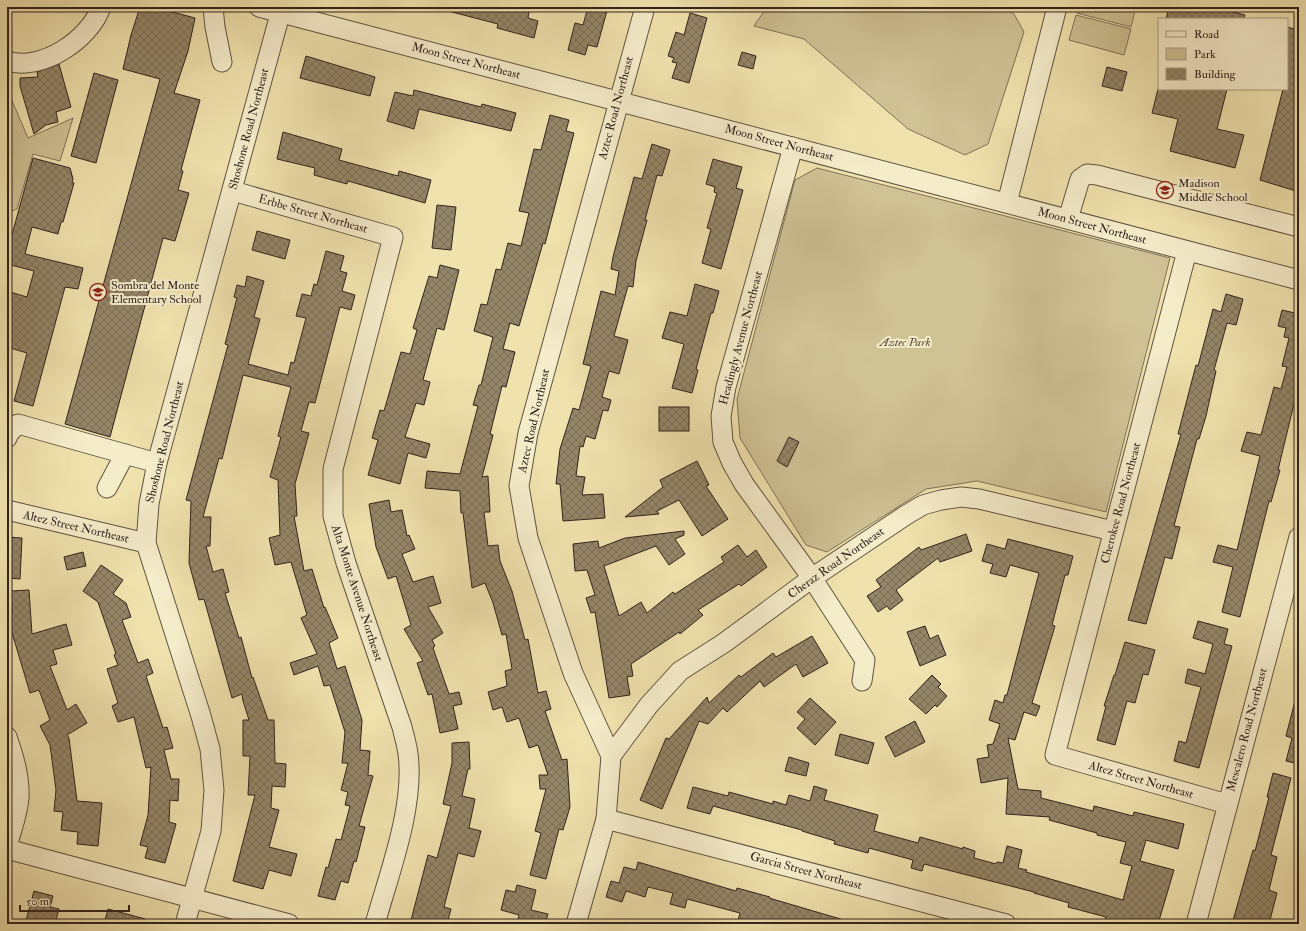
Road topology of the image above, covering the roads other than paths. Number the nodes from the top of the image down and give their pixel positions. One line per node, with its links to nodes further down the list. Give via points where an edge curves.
1 (101, 7): 7 (street, via 97,20 66,49 37,61)
2 (213, 7): 8 (street)
3 (259, 7): 6 (street, Moon Street Northeast)
4 (644, 7): 9 (street, Aztec Road Northeast)
5 (1057, 7): 12 (street)
6 (281, 10): 9 (street, Moon Street Northeast); 11 (street, Shoshone Road Northeast)
7 (7, 61)
8 (222, 62)
9 (618, 100): 10 (street, Moon Street Northeast); 30 (street, Aztec Road Northeast, via 528,433 519,486 528,538 573,672)
10 (793, 147): 12 (street, Moon Street Northeast); 26 (street, Headingly Avenue Northeast, via 726,387 721,416 723,442 732,463 744,484)
11 (233, 191): 15 (street, Erbbe Street Northeast); 20 (street, Shoshone Road Northeast)
12 (1008, 203): 13 (street, Moon Street Northeast)
13 (1068, 219): 14 (street, via 1080,179 1087,174); 16 (street, Moon Street Northeast)
14 (1299, 227)
15 (393, 237): 37 (street, Alta Monte Avenue Northeast, via 333,470 333,516 346,563 402,727 408,755 408,790 402,829)
16 (1187, 250): 17 (street, Moon Street Northeast); 23 (street, Cherokee Road Northeast)
17 (1299, 280)
18 (7, 438): 19 (street, via 8,433 18,424)
19 (125, 454): 20 (street); 21 (street)
20 (157, 463): 25 (street, Shoshone Road Northeast, via 149,504)
21 (107, 488)
22 (7, 510): 25 (street, Altez Street Northeast)
23 (1113, 531): 26 (street, Cheraz Road Northeast, via 979,499 960,497 923,505); 29 (street, Cherokee Road Northeast)
24 (1299, 537): 31 (street, Mescalero Road Northeast)
25 (146, 543): 34 (street, Shoshone Road Northeast, via 210,749 214,790 211,831)
26 (812, 578): 27 (street, Headingly Avenue Northeast, via 865,660); 30 (street, Cheraz Road Northeast, via 724,643 680,671 649,705)
27 (862, 681)
28 (7, 737): 33 (street, via 19,782 19,800)
29 (1055, 755): 31 (street, Altez Street Northeast)
30 (612, 756): 32 (street)
31 (1227, 804): 40 (street, Mescalero Road Northeast)
32 (606, 819): 38 (street); 39 (street, Garcia Street Northeast)
33 (7, 848): 34 (street)
34 (192, 898): 35 (street, Shoshone Road Northeast); 36 (street)
35 (185, 924)
36 (288, 924)
37 (375, 924)
38 (576, 924)
39 (1006, 924)
40 (1196, 924)

